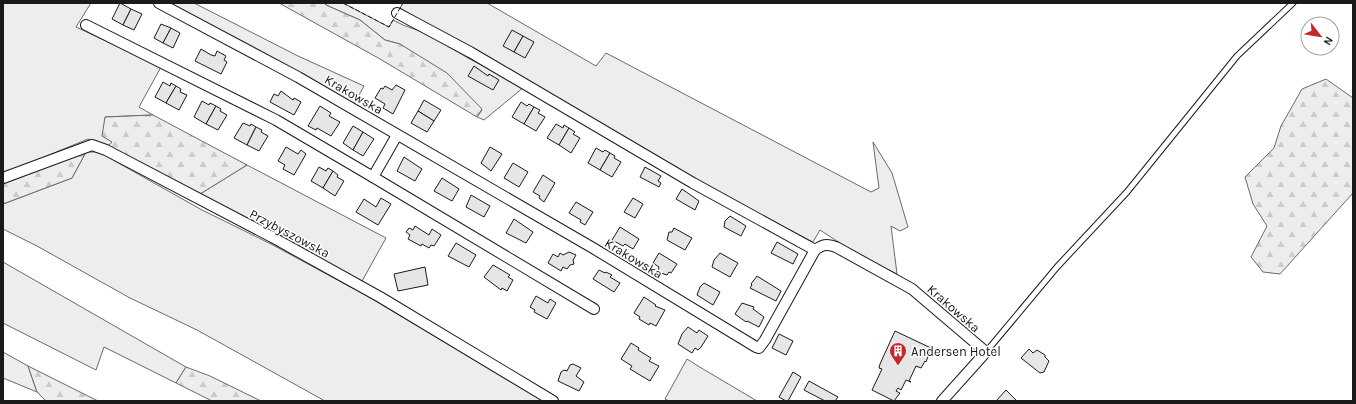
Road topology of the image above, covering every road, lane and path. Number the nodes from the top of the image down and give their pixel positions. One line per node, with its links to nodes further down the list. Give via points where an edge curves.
1 (159, 3): 5 (street, Krakowska, via 298,76)
2 (1293, 3): 10 (lane, via 1237,56 1127,192 1058,267)
3 (397, 14): 8 (street, via 470,52 693,183)
4 (86, 25): 6 (street, via 276,120)
5 (397, 135): 6 (street); 8 (street, Krakowska, via 593,248 756,347 760,348 765,340)
6 (373, 177): 9 (street)
7 (3, 178): 11 (street, Przybyszowska, via 92,145 106,150 380,297)
8 (815, 250): 10 (street, Krakowska, via 830,244 912,289)
9 (594, 309)
10 (986, 352): 12 (street)
11 (553, 401)
12 (942, 401)

